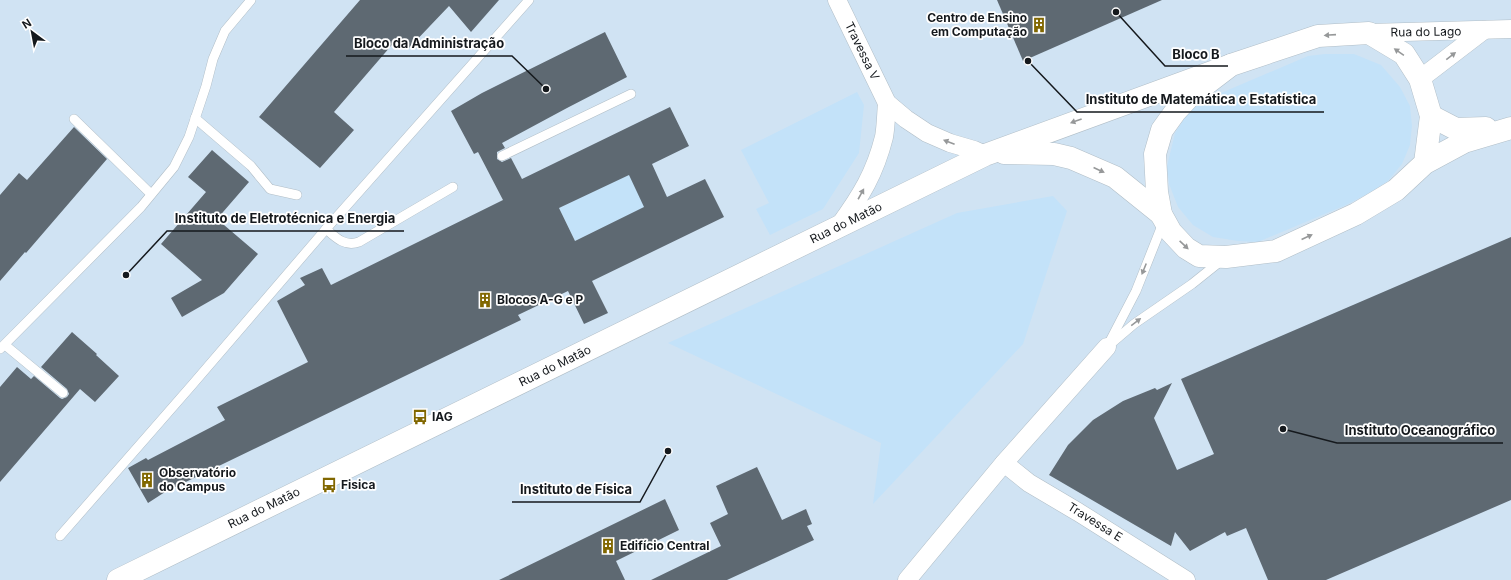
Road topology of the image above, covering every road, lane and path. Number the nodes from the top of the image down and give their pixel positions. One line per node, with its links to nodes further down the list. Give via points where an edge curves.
1 (251, 0): 12 (lane, via 225,31 213,59)
2 (529, 0): 23 (lane)
3 (837, 0): 10 (street, Travessa V)
4 (1511, 29): 5 (street, Rua do Lago)
5 (1484, 30): 6 (street, Rua do Lago); 8 (street, Rua do Lago, one-way to 5)
6 (1369, 33): 7 (street, Rua do Matão, one-way to 7, via 1318,36); 8 (street, one-way to 6, via 1404,54)
7 (1231, 65): 15 (street, Rua do Matão, one-way to 15); 21 (street, via 1190,97 1162,130 1155,154 1156,192)
8 (1420, 79): 11 (street)
9 (631, 94): 16 (lane)
10 (887, 103): 15 (street, Travessa V, one-way to 10, via 950,143 927,133); 22 (street, one-way to 10, via 860,197 875,168 884,136)
11 (1431, 116): 14 (street, via 1456,129); 17 (street)
12 (195, 118): 19 (lane, via 189,138 174,167); 20 (lane, via 251,166 270,189)
13 (74, 119): 19 (lane)
14 (1511, 128): 17 (street, via 1464,142)
15 (989, 154): 21 (street, Rua do Matão, one-way to 21, via 1054,154 1071,158 1115,177); 22 (street, Rua do Matão)
16 (502, 156)
17 (1425, 163): 24 (street, one-way to 17, via 1276,251 1356,214 1396,190)
18 (453, 187): 23 (lane, via 353,244 337,239)
19 (151, 194): 25 (lane)
20 (297, 195)
21 (1162, 217): 24 (street, one-way to 24, via 1171,232 1186,248 1199,256); 26 (lane, one-way to 26, via 1136,291)
22 (839, 226): 30 (street, Rua do Matão)
23 (326, 229): 29 (lane)
24 (1226, 257): 26 (lane, one-way to 24, via 1134,324)
25 (2, 347): 27 (lane)
26 (1107, 347): 28 (street)
27 (63, 393)
28 (1004, 463): 31 (street); 32 (street, Travessa E, via 1029,482)
29 (60, 536)
30 (118, 580)
31 (906, 580)
32 (1186, 580)

